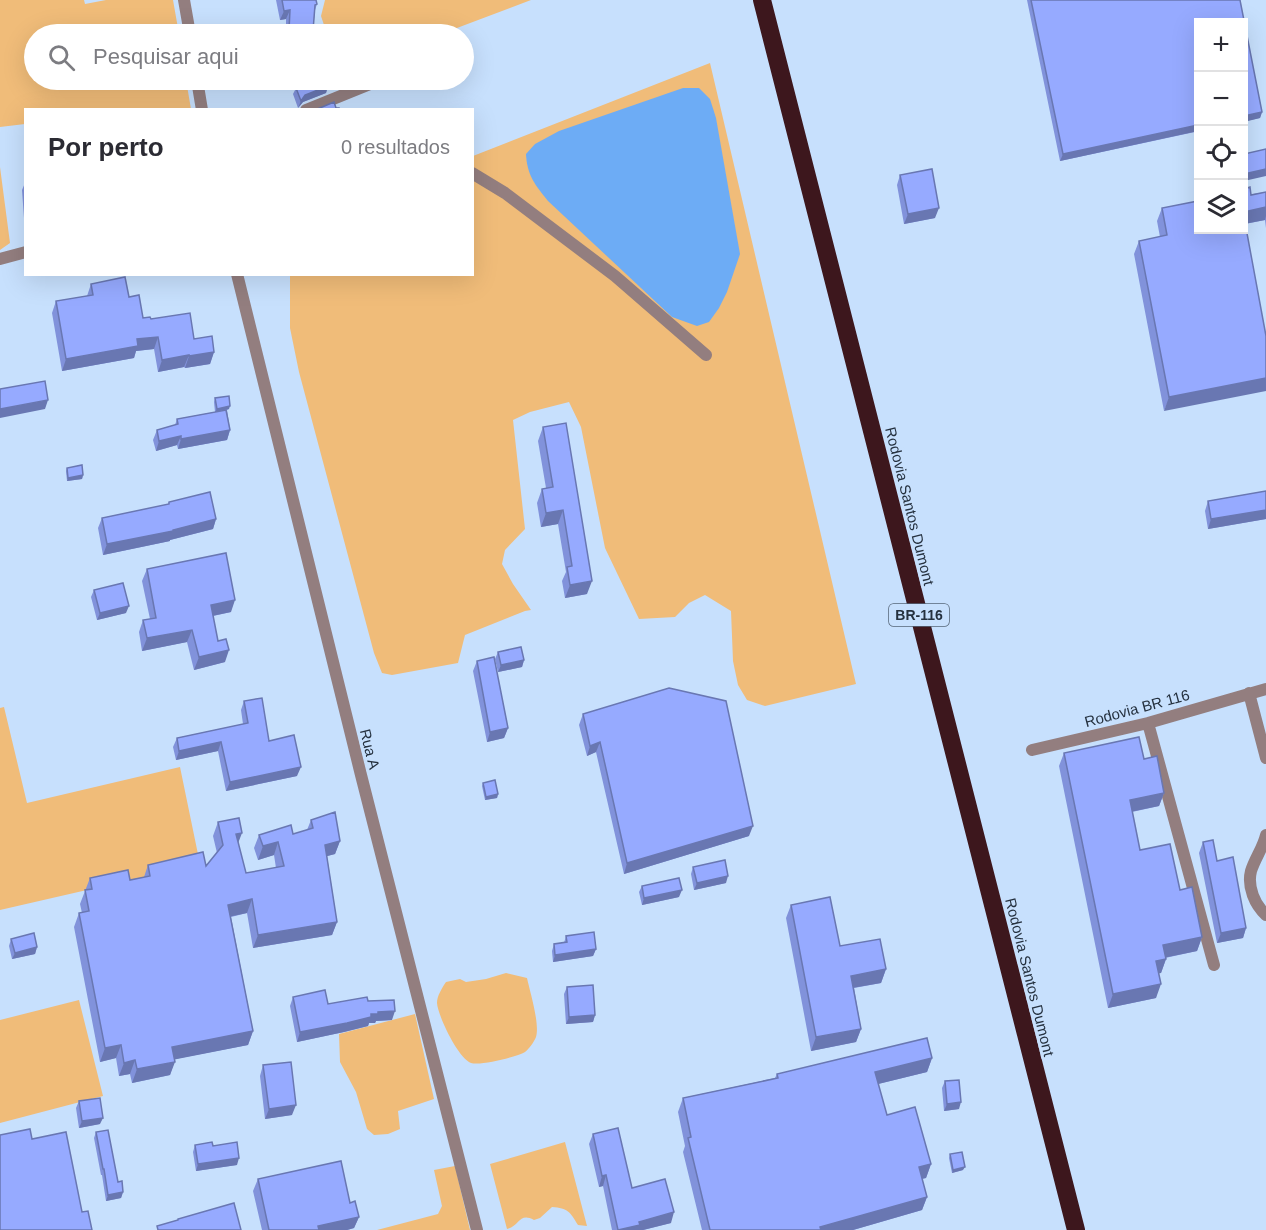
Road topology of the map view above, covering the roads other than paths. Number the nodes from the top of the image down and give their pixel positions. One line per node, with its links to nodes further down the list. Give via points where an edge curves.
1 (184, 0): 3 (street)
2 (762, 0): 22 (highway, Rodovia Santos Dumont / BR-116)
3 (188, 24)
4 (199, 90): 6 (street)
5 (355, 90): 7 (street)
6 (202, 108)
7 (311, 108)
8 (474, 174): 12 (street, via 615,276)
9 (24, 253): 10 (street)
10 (0, 259)
11 (237, 276): 21 (street, Rua A)
12 (706, 355)
13 (1266, 689): 14 (street, Rodovia BR 116)
14 (1249, 693): 15 (street, Rodovia BR 116); 17 (street)
15 (1148, 723): 16 (street, Rodovia BR 116); 20 (street)
16 (1032, 750)
17 (1266, 758)
18 (1266, 835): 19 (street, via 1250,878 1255,902)
19 (1266, 915)
20 (1214, 965)
21 (477, 1230)
22 (1076, 1230)

